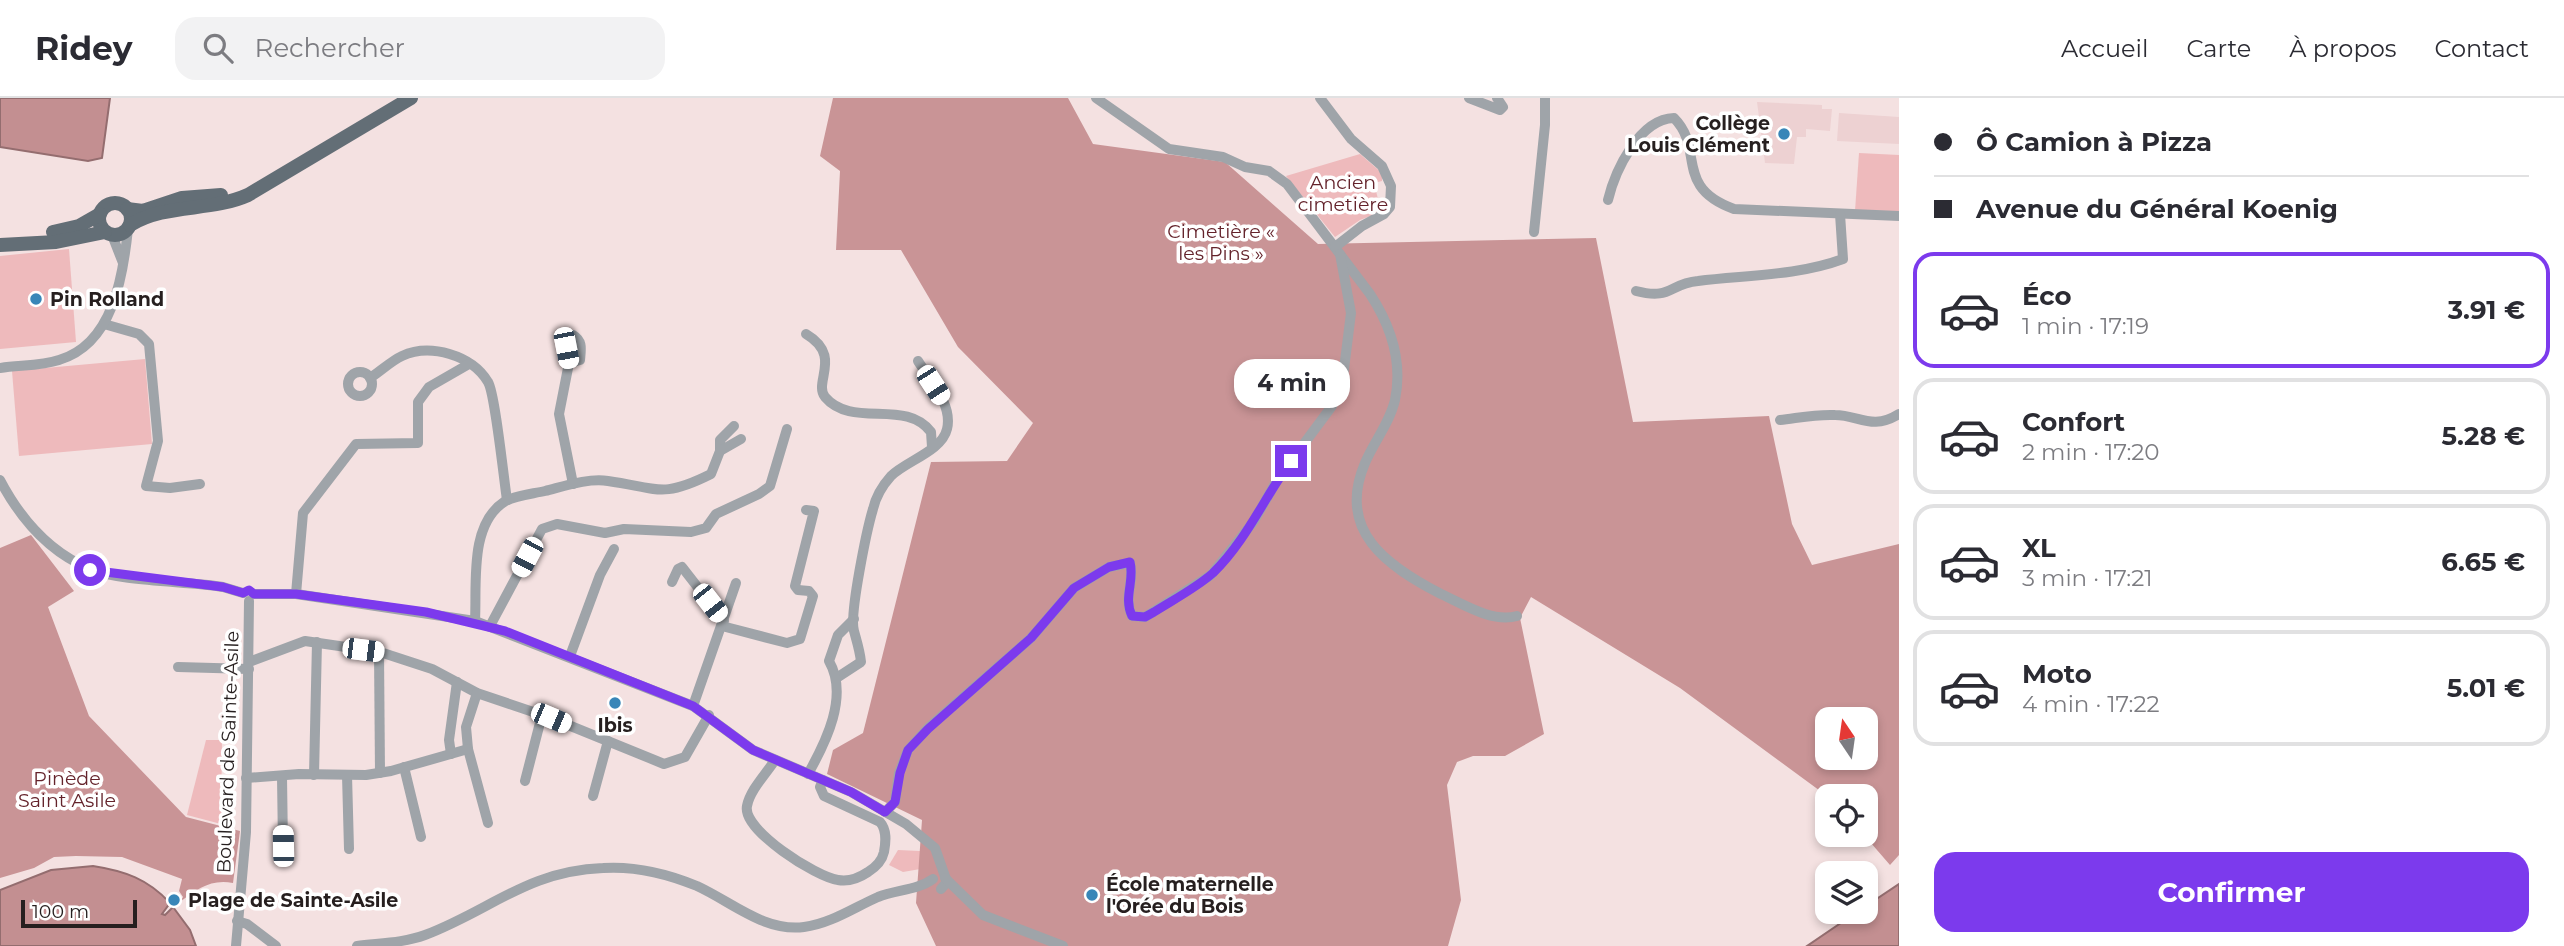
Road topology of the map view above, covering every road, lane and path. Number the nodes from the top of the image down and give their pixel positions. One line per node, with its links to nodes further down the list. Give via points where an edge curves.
1 (401, 98): 9 (main road, via 247,190 183,198 143,211)
2 (411, 98): 13 (main road, via 248,195 222,204 171,210)
3 (1096, 98): 18 (street, via 1169,149 1223,157 1275,174)
4 (1320, 98): 18 (street, via 1351,139 1382,166 1391,186 1390,207)
5 (1469, 98): 6 (street, via 1500,110 1503,107)
6 (1497, 98)
7 (1545, 98): 14 (street)
8 (1608, 200): 11 (street, via 1622,160 1650,127 1664,118 1674,118 1682,126 1698,184 1720,204 1734,209)
9 (127, 209): 10 (main road, via 113,203); 13 (main road)
10 (100, 214): 15 (main road, via 99,224); 16 (main road, via 66,230)
11 (1840, 214): 12 (street); 20 (street, via 1843,258 1751,278 1697,281 1661,296)
12 (1899, 216)
13 (129, 227): 15 (main road, via 121,234); 19 (street)
14 (1534, 232)
15 (109, 233): 17 (main road); 19 (street)
16 (0, 236)
17 (0, 245)
18 (1338, 250): 45 (street, via 1382,312 1397,362 1392,408 1358,489 1357,508 1366,535 1387,560 1435,591 1489,614); 75 (street, via 1352,313 1339,387 1332,406 1225,559 1211,575 1145,617 1132,616 1128,606 1130,562 1090,576 1031,638 908,750 895,802)
19 (123, 263): 21 (street)
20 (1636, 291)
21 (104, 324): 26 (street, via 89,344 58,361); 36 (street, via 139,334 149,344 158,441 146,486)
22 (806, 334): 33 (street, via 825,358 825,397 850,411 916,419 931,432)
23 (919, 361): 33 (street, via 947,406 948,428 941,442)
24 (469, 363): 27 (street, via 424,349 401,356); 38 (street, via 489,383); 43 (street, via 429,387 418,402 418,443 356,444 303,513)
25 (569, 363): 37 (street, via 559,414)
26 (0, 366)
27 (370, 378)
28 (1899, 414): 29 (street, via 1865,423 1841,415)
29 (1780, 420)
30 (734, 426): 34 (street, via 720,440)
31 (788, 429): 49 (street, via 770,485 716,514 706,528 606,533 557,524 542,529)
32 (741, 439): 34 (street)
33 (932, 447): 46 (street, via 901,467 880,489 872,509)
34 (720, 451): 37 (street, via 711,474 685,487 653,492 606,481)
35 (0, 480): 44 (street, via 32,527 90,570 223,587)
36 (200, 484)
37 (573, 484): 38 (street)
38 (507, 500): 47 (street, via 490,513 480,535)
39 (806, 510): 48 (street, via 814,511 795,586 813,596 800,639 788,643)
40 (614, 549): 52 (street)
41 (672, 582): 48 (street, via 682,567)
42 (736, 583): 48 (street)
43 (296, 594): 44 (street); 47 (street)
44 (249, 596): 53 (street, Boulevard de Sainte-Asile)
45 (1517, 616)
46 (854, 619): 55 (street, via 838,635 829,661); 55 (street, via 861,663)
47 (475, 621): 49 (street)
48 (723, 624): 58 (street)
49 (491, 626): 52 (street)
50 (317, 642): 51 (street); 53 (street, via 304,641); 67 (street)
51 (379, 652): 56 (street); 66 (street)
52 (570, 656): 58 (street)
53 (249, 666): 54 (street); 71 (street, Boulevard de Sainte-Asile)
54 (178, 667)
55 (838, 677): 69 (street, via 829,736)
56 (457, 682): 57 (street); 63 (street, via 449,740)
57 (477, 694): 59 (street); 62 (street, via 466,727)
58 (693, 706): 60 (street)
59 (542, 715): 61 (street); 73 (street)
60 (709, 715): 61 (street, via 685,757 664,764); 64 (street, via 740,742)
61 (608, 741): 74 (street)
62 (468, 749): 63 (street); 76 (street)
63 (452, 754): 65 (street)
64 (775, 760): 69 (street); 72 (street, via 746,808 750,823 767,839 832,879 853,879 883,858 885,830 880,822 824,796)
65 (404, 767): 66 (street); 77 (street)
66 (380, 773): 68 (street)
67 (314, 775): 68 (street); 70 (street)
68 (348, 775): 79 (street)
69 (808, 775): 72 (street)
70 (282, 777): 71 (street); 78 (street)
71 (246, 778): 81 (street, Boulevard de Sainte-Asile, via 245,855)
72 (823, 780): 75 (street)
73 (525, 781)
74 (593, 796)
75 (885, 812): 80 (street, via 935,848)
76 (488, 823)
77 (421, 837)
78 (283, 846)
79 (349, 849)
80 (939, 881): 84 (street, via 879,897 820,924 792,928 763,922 672,877 629,869 580,869 518,887 426,934 402,942); 85 (street, via 984,915)
81 (237, 921): 82 (street, Boulevard de Sainte-Asile); 83 (street)
82 (236, 946)
83 (276, 946)
84 (357, 946)
85 (1063, 946)

